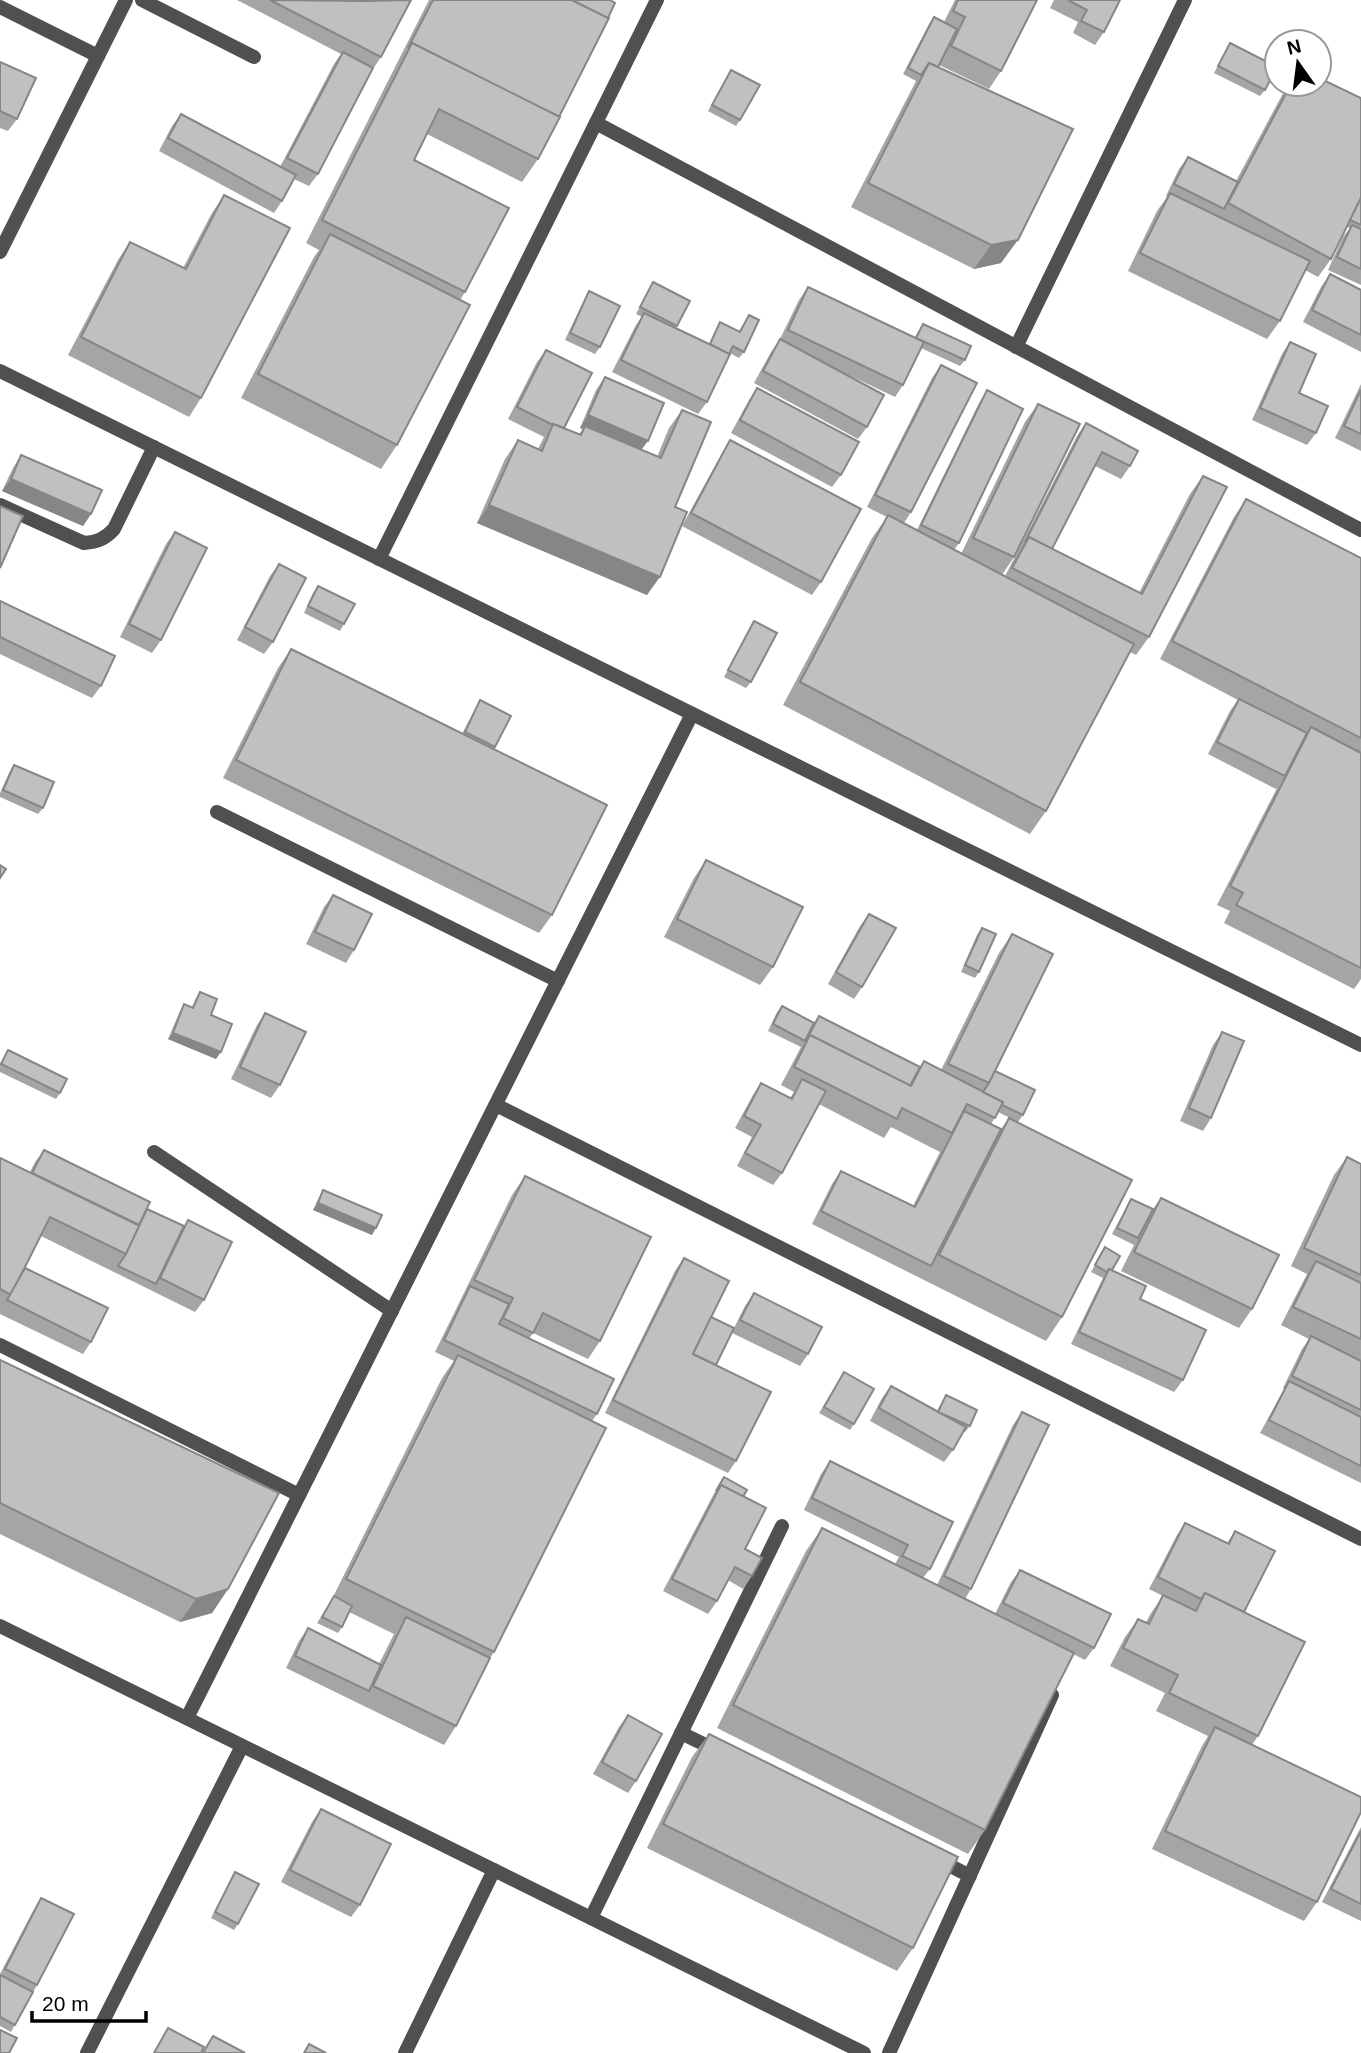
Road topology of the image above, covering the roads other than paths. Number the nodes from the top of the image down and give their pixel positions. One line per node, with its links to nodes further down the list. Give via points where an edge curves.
1 (126, 0): 6 (street)
2 (142, 0): 7 (street)
3 (657, 0): 8 (street)
4 (1185, 0): 10 (street)
5 (0, 7): 6 (street)
6 (98, 56): 9 (street)
7 (254, 57)
8 (596, 123): 10 (street); 15 (street)
9 (0, 252)
10 (1016, 347): 14 (street)
11 (0, 371): 12 (street)
12 (154, 447): 13 (street, via 114,529 95,542 84,543); 15 (street)
13 (0, 505)
14 (1361, 530)
15 (379, 559): 16 (street)
16 (692, 714): 18 (street); 19 (street)
17 (217, 812): 18 (street)
18 (558, 981): 20 (street)
19 (1361, 1045)
20 (496, 1105): 22 (street); 26 (street)
21 (154, 1152): 22 (street)
22 (392, 1311): 24 (street)
23 (0, 1345): 24 (street)
24 (299, 1495): 29 (street)
25 (782, 1526): 30 (street)
26 (1361, 1539)
27 (0, 1626): 29 (street)
28 (1052, 1694): 35 (street)
29 (187, 1718): 31 (street)
30 (681, 1733): 32 (street); 36 (street)
31 (242, 1746): 34 (street); 37 (street)
32 (732, 1758)
33 (919, 1851): 35 (street)
34 (494, 1870): 36 (street); 38 (street)
35 (970, 1876): 40 (street)
36 (591, 1918): 39 (street)
37 (87, 2053)
38 (405, 2053)
39 (864, 2053)
40 (889, 2053)

